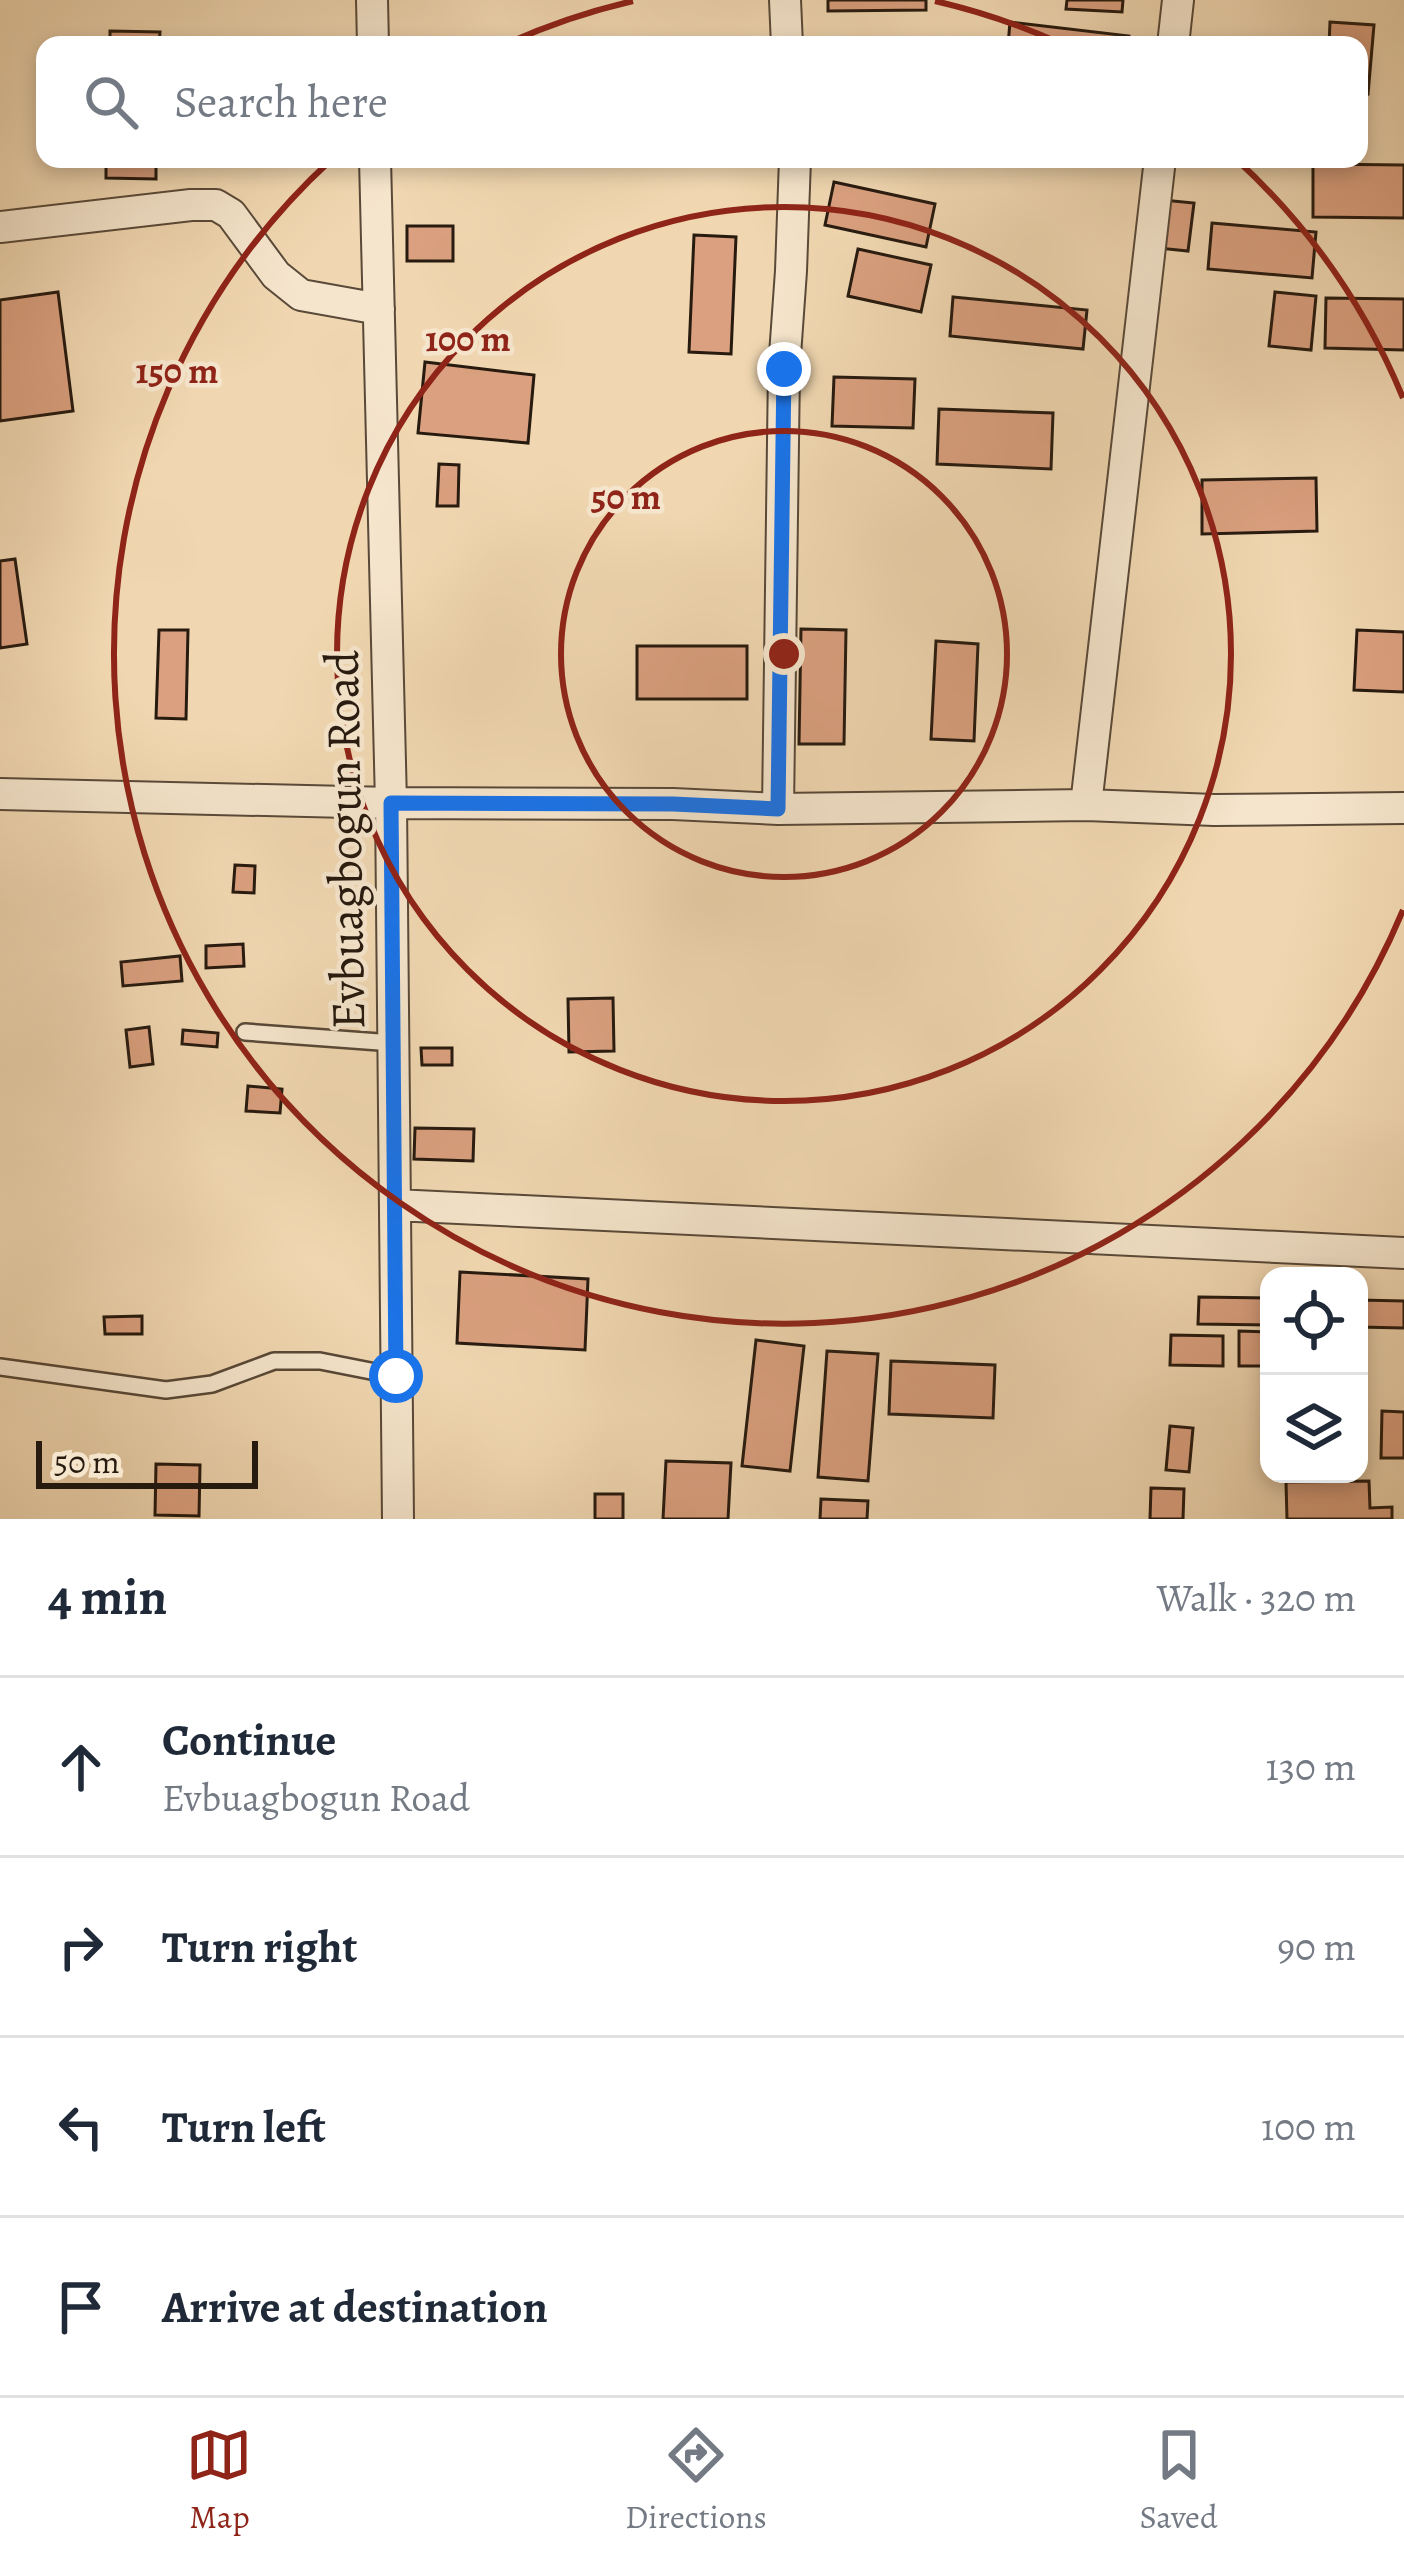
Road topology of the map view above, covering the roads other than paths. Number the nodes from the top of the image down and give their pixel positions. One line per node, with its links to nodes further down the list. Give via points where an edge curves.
1 (371, 0): 4 (street)
2 (784, 0): 5 (street)
3 (1178, 0): 6 (street)
4 (373, 36)
5 (787, 36)
6 (1174, 36)
7 (375, 168): 11 (street, Evbuagbogun Road)
8 (795, 168): 16 (street)
9 (1159, 168): 14 (street)
10 (0, 227): 11 (street, via 216,206 301,296)
11 (379, 309): 13 (street, Evbuagbogun Road)
12 (0, 794): 13 (street)
13 (391, 803): 16 (street); 18 (street, Evbuagbogun Road)
14 (1086, 805): 15 (street); 16 (street)
15 (1404, 808)
16 (778, 809)
17 (245, 1032): 18 (lane)
18 (393, 1042): 19 (street, Evbuagbogun Road)
19 (395, 1205): 20 (street); 22 (street, Evbuagbogun Road)
20 (1404, 1252)
21 (0, 1367): 22 (lane, via 166,1390 212,1384 274,1361)
22 (396, 1376): 23 (street, Evbuagbogun Road)
23 (398, 1519)

